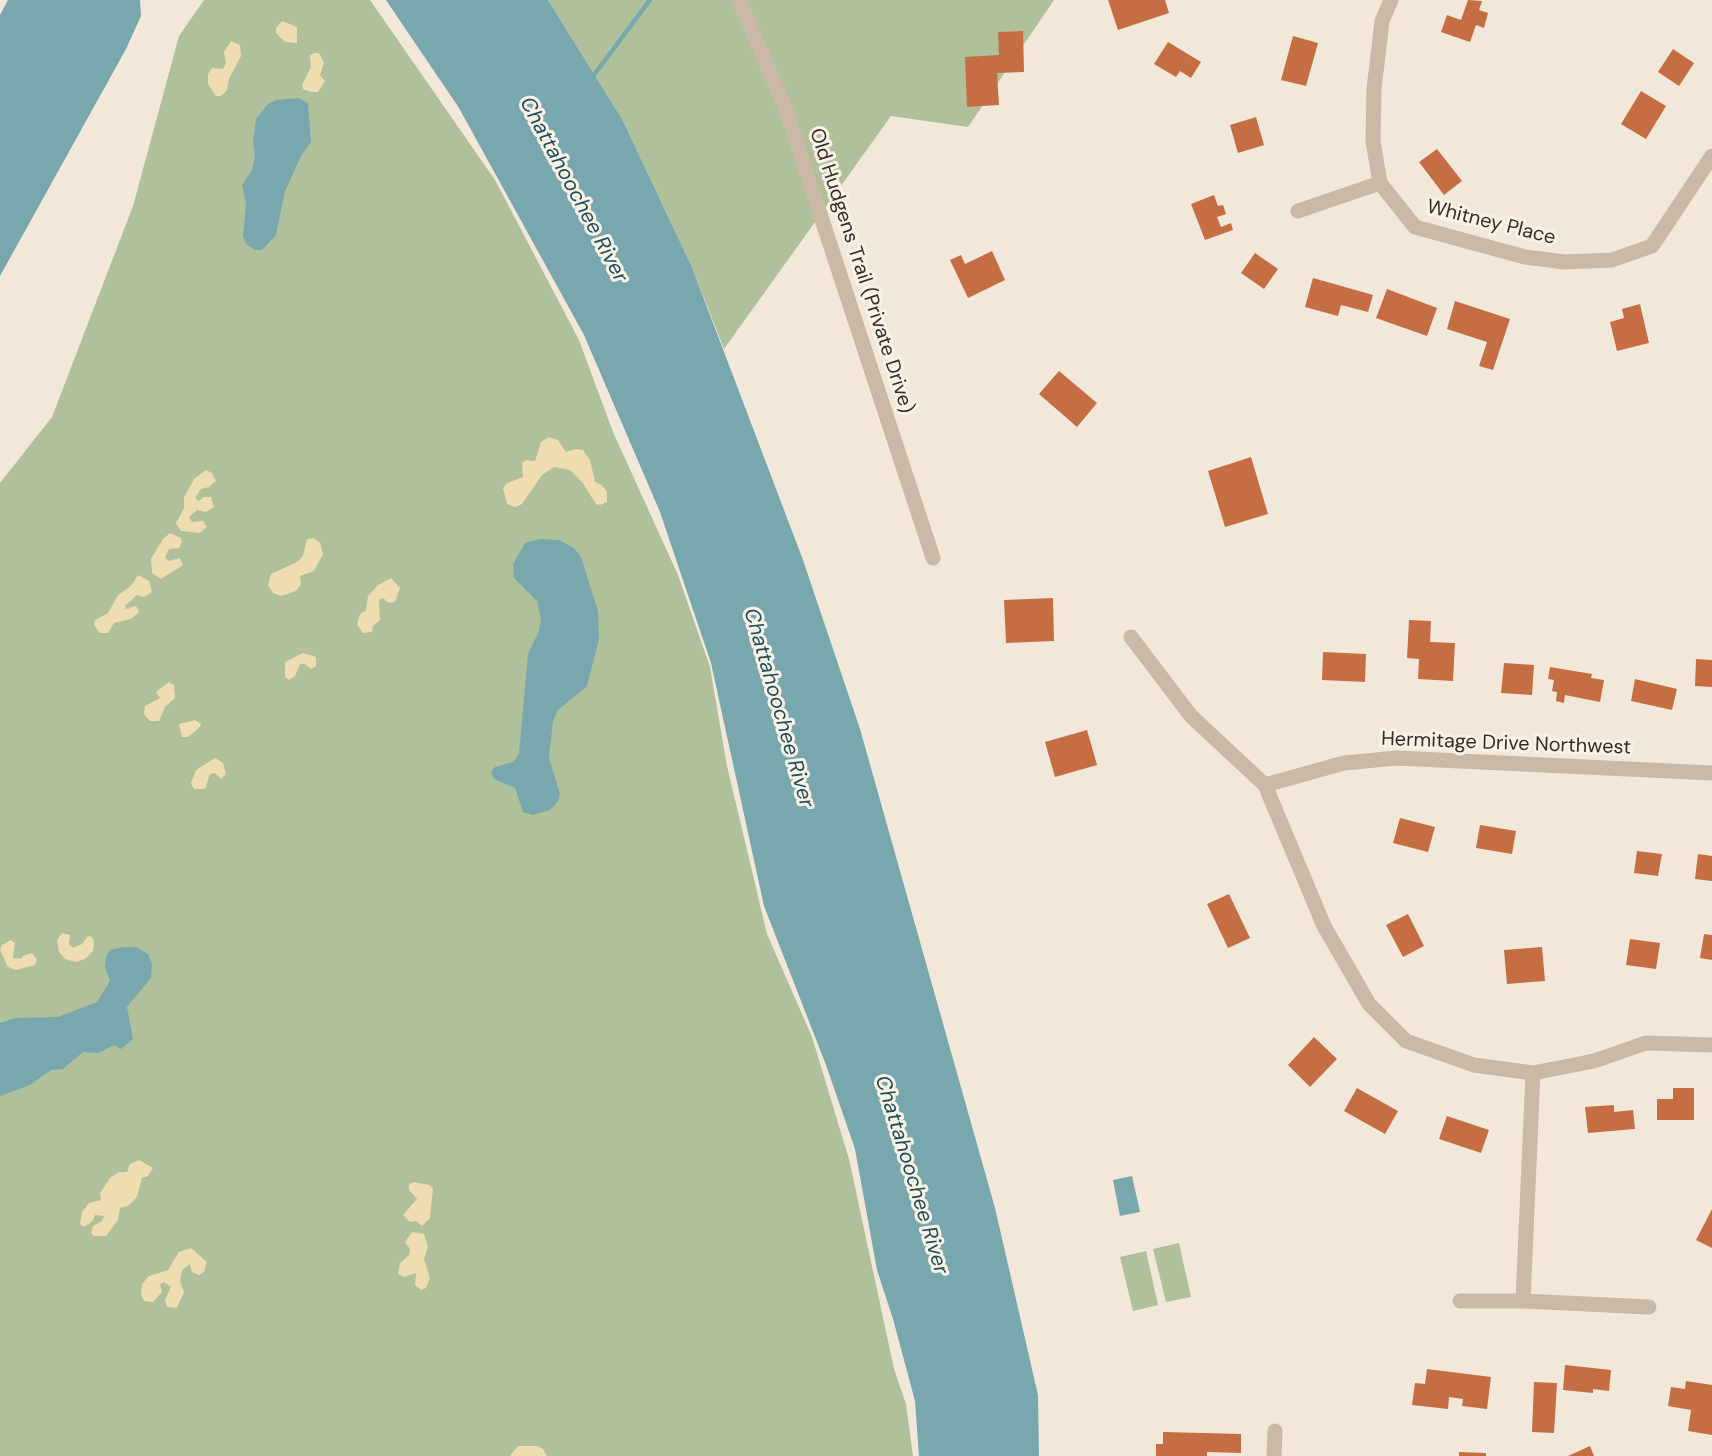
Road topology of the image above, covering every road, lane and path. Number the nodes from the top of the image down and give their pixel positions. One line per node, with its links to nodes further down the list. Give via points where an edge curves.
1 (740, 0): 6 (street, Old Hudgens Trail (Private Drive), via 785,107)
2 (1391, 0): 4 (street, Whitney Place, via 1382,21 1374,89 1373,141)
3 (1712, 156): 4 (street, Whitney Place, via 1652,246 1612,260 1565,262 1525,257 1415,227)
4 (1380, 183): 5 (street)
5 (1298, 211)
6 (933, 558)
7 (1131, 637): 9 (street, via 1191,716)
8 (1712, 773): 9 (street, Hermitage Drive Northwest, via 1397,758 1344,763)
9 (1265, 785): 11 (street, via 1324,926 1370,1004 1406,1041 1474,1065)
10 (1712, 1045): 11 (street, via 1646,1043 1594,1061)
11 (1533, 1073): 13 (street)
12 (1460, 1301): 13 (street)
13 (1523, 1301): 14 (street)
14 (1649, 1307)
15 (1275, 1431): 16 (street)
16 (1274, 1456)

